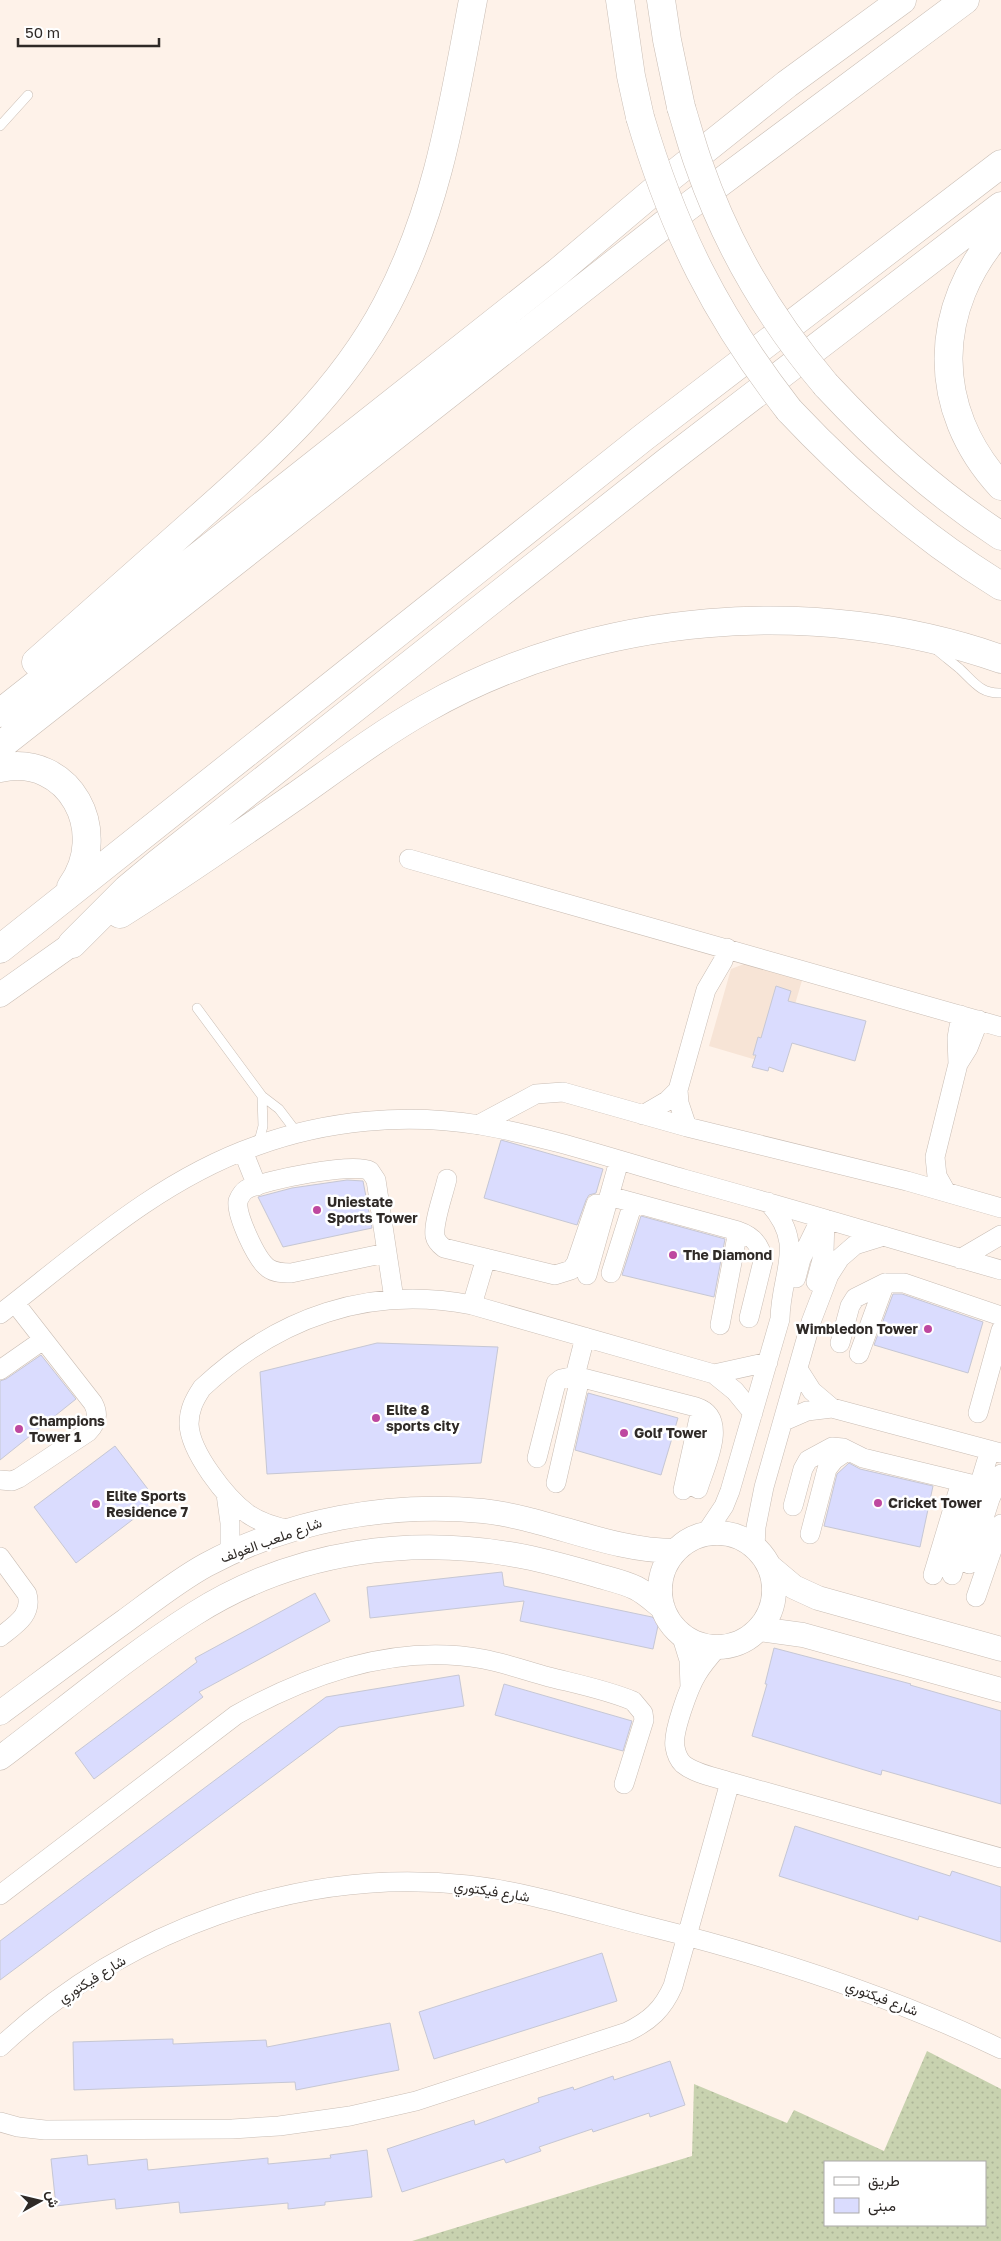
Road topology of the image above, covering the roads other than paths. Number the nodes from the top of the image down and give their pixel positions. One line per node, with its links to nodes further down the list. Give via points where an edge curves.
1 (473, 0): 17 (highway, via 444,149 426,213 387,304 346,369 275,450)
2 (620, 0): 13 (highway, bridge, via 640,117 668,204 707,287 745,351 789,410 855,478 936,544)
3 (661, 0): 12 (highway, bridge, via 681,107 699,165 734,248 781,326 826,385 868,430 900,460)
4 (902, 0): 18 (highway, bridge, via 787,84 558,272)
5 (964, 0): 19 (highway, bridge, via 576,293)
6 (28, 95): 7 (lane)
7 (0, 126)
8 (1001, 164): 22 (highway, bridge, via 644,437)
9 (1001, 206): 23 (highway, bridge, via 668,461 157,864)
10 (1001, 230): 11 (highway, via 978,259 964,284 956,305 948,349 952,393 960,421 976,455)
11 (1001, 486)
12 (1001, 536)
13 (1001, 586)
14 (912, 636): 15 (highway); 16 (lane, via 945,657 980,689); 23 (highway, via 827,623 699,624 632,634 535,659 462,689 393,728 244,832)
15 (1001, 659)
16 (1001, 693)
17 (0, 694)
18 (0, 713)
19 (0, 746)
20 (0, 768): 22 (highway, via 17,766 41,771 63,784 78,804 87,827 87,852 79,876)
21 (409, 859): 24 (street)
22 (64, 896): 25 (highway)
23 (72, 944): 26 (street)
24 (718, 945): 28 (street); 30 (street, via 723,961 706,990)
25 (0, 949)
26 (0, 995)
27 (197, 1008): 31 (lane)
28 (970, 1018): 29 (street); 37 (street, via 971,1043 958,1064)
29 (1001, 1027)
30 (678, 1090): 32 (street, via 667,1101); 34 (street)
31 (262, 1096): 35 (lane, via 279,1109); 36 (lane, via 264,1116)
32 (643, 1115): 33 (street, via 554,1091 536,1094); 34 (street)
33 (478, 1125): 35 (street, via 395,1119 359,1122); 38 (street)
34 (686, 1127): 40 (street)
35 (299, 1134): 36 (street)
36 (250, 1148): 41 (street); 60 (street, via 201,1170 146,1203)
37 (935, 1157): 40 (street); 42 (street, via 937,1176)
38 (619, 1161): 43 (street); 45 (street)
39 (447, 1179): 52 (street, via 435,1230 436,1240 444,1248)
40 (907, 1181): 42 (street)
41 (257, 1186): 51 (street, via 311,1173 366,1168 376,1180); 51 (street, via 241,1194 237,1208 260,1259 270,1269 291,1273)
42 (946, 1192): 46 (street)
43 (603, 1200): 44 (street); 52 (street, via 576,1263 564,1274 556,1275); 56 (street)
44 (633, 1202): 48 (street); 55 (street)
45 (768, 1202): 47 (street); 63 (street, via 783,1222 790,1246)
46 (1001, 1208)
47 (823, 1219): 50 (street); 63 (street, via 801,1260 789,1302); 64 (street, via 824,1252 811,1303)
48 (738, 1231): 62 (street, via 753,1238 762,1252 763,1261); 65 (street)
49 (1001, 1235): 53 (street)
50 (884, 1236): 53 (street); 64 (street, via 860,1243 840,1258 829,1275)
51 (386, 1253): 58 (street)
52 (486, 1258): 59 (street)
53 (960, 1259): 54 (street)
54 (1001, 1270)
55 (612, 1273)
56 (587, 1276)
57 (885, 1283): 61 (street, via 904,1283); 69 (street, via 859,1295 852,1302); 70 (street)
58 (394, 1299): 59 (street, via 426,1298); 88 (street, via 347,1306 295,1324 270,1336 202,1388 194,1400 189,1427 202,1459)
59 (472, 1305): 67 (street)
60 (7, 1309): 68 (street)
61 (1001, 1316)
62 (749, 1318)
63 (780, 1318): 71 (street)
64 (811, 1322): 72 (street)
65 (720, 1325)
66 (1001, 1330): 78 (street)
67 (585, 1337): 74 (street); 75 (street)
68 (44, 1340): 73 (street); 83 (street, via 93,1403 96,1422 88,1432 19,1478 12,1482)
69 (840, 1343)
70 (859, 1354)
71 (768, 1362): 74 (street); 77 (street)
72 (798, 1368): 76 (street, via 812,1391); 79 (street)
73 (0, 1370)
74 (714, 1374): 77 (street)
75 (578, 1377): 82 (street, via 561,1379 556,1384); 85 (street); 87 (street, via 701,1408 713,1421 714,1433)
76 (832, 1408): 79 (street, via 807,1412); 81 (street)
77 (753, 1412): 92 (street, via 730,1491)
78 (978, 1413)
79 (784, 1421): 97 (street, via 756,1527)
80 (847, 1451): 84 (street, via 863,1458); 89 (street, via 832,1447 808,1460); 93 (street, via 827,1469)
81 (996, 1451): 86 (street)
82 (537, 1458)
83 (0, 1480)
84 (961, 1482): 86 (street); 86 (street, via 950,1577)
85 (556, 1483)
86 (994, 1486)
87 (690, 1489)
88 (226, 1494): 91 (street, via 262,1522); 95 (street)
89 (793, 1506)
90 (1001, 1524): 98 (street)
91 (291, 1530): 94 (street, شارع ملعب الغولف, via 372,1512 456,1508 497,1513 640,1549); 95 (street, شارع ملعب الغولف)
92 (706, 1533): 94 (street); 97 (street, via 732,1534)
93 (810, 1534)
94 (675, 1551): 99 (street, via 661,1578)
95 (230, 1553): 101 (street, شارع ملعب الغولف, via 171,1587)
96 (0, 1557): 103 (street, via 28,1601 25,1616)
97 (762, 1557): 100 (street, via 774,1582 768,1615); 105 (street, via 794,1587 818,1598)
98 (976, 1597)
99 (663, 1608): 102 (street, via 670,1623); 109 (street, via 636,1588 620,1582 498,1551 423,1546 347,1554 270,1576 195,1613)
100 (759, 1629): 104 (street, via 741,1642); 107 (street, via 803,1635)
101 (110, 1632): 108 (street, شارع ملعب الغولف); 109 (street, via 103,1648 48,1689 43,1708)
102 (681, 1634): 104 (street, via 694,1642); 106 (street, via 689,1660)
103 (0, 1637)
104 (718, 1647): 106 (street)
105 (1001, 1649)
106 (690, 1688): 111 (street, via 675,1736 677,1756 691,1769)
107 (1001, 1690)
108 (0, 1713)
109 (51, 1720): 110 (street)
110 (0, 1758)
111 (730, 1782): 113 (street); 115 (street)
112 (624, 1784): 114 (street, via 644,1720 643,1712 633,1701 483,1659 436,1654 394,1657 352,1665 312,1678 273,1694 236,1715)
113 (1001, 1858)
114 (0, 1895)
115 (688, 1936): 116 (street, شارع فيكتوري, via 528,1896 468,1885 362,1884 309,1890 217,1915 173,1932 72,1988); 117 (street, شارع فيكتوري, via 804,1969 882,1997); 118 (street, via 666,2002 643,2025 416,2101 350,2116 279,2126 45,2130)
116 (0, 2047)
117 (1001, 2049)
118 (0, 2122)

